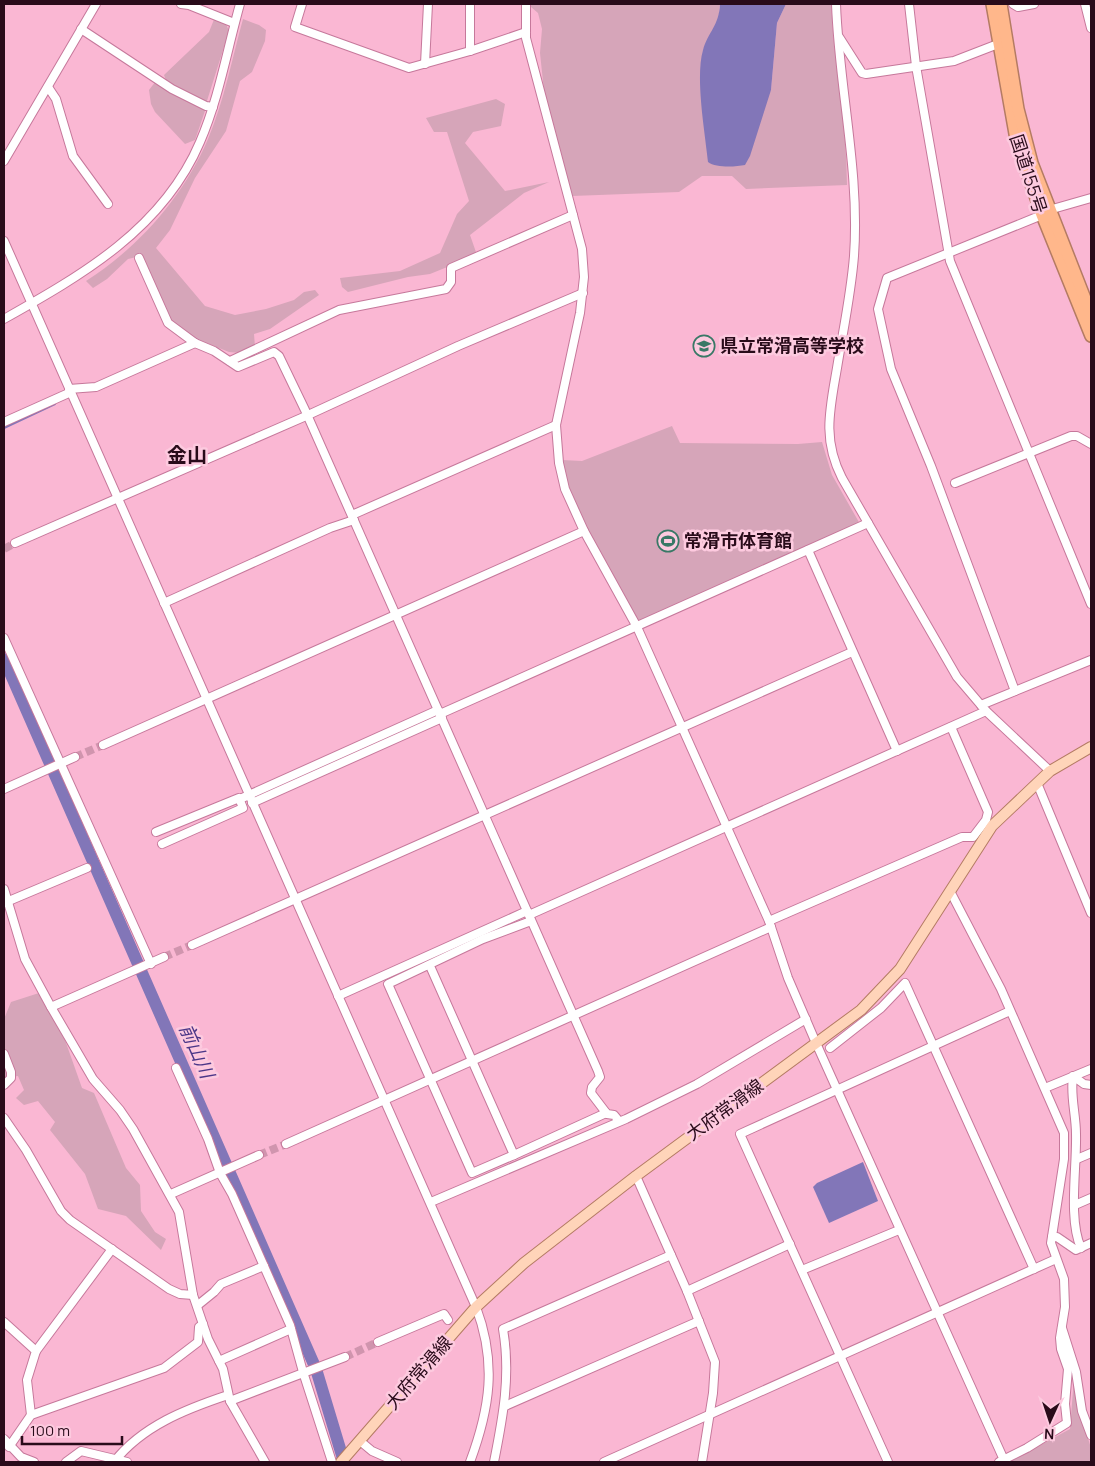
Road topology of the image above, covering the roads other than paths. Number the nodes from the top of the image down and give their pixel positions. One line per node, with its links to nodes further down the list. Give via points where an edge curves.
1 (96, 4): 17 (street)
2 (181, 4): 15 (street)
3 (240, 4): 15 (street)
4 (302, 4): 22 (street, via 295,27 409,68)
5 (428, 4): 22 (street)
6 (470, 4): 21 (street)
7 (526, 4): 18 (street)
8 (836, 4): 19 (street)
9 (910, 4): 23 (street)
10 (992, 4): 20 (highway, 国道155号)
11 (1001, 4): 29 (highway, 国道155号, via 1021,124)
12 (1014, 4): 13 (street, via 1018,8)
13 (1034, 4)
14 (1086, 4): 16 (street)
15 (234, 23): 25 (street)
16 (1091, 28)
17 (81, 29): 24 (street); 25 (street, via 172,89)
18 (526, 32): 21 (street); 30 (street)
19 (837, 35): 23 (street, via 864,74); 50 (street, via 854,167 854,254 829,408 829,435 837,469)
20 (998, 44): 23 (street, via 954,61); 29 (highway, 国道155号, via 1017,145)
21 (470, 51): 22 (street)
22 (425, 64)
23 (916, 66): 32 (street)
24 (48, 87): 26 (street); 28 (street, via 56,99 72,156)
25 (213, 107): 35 (street, via 182,174 147,219 103,260)
26 (4, 161)
27 (1091, 198): 29 (street)
28 (108, 204)
29 (1045, 213): 32 (street); 36 (highway, 国道155号); 38 (highway, 国道155号)
30 (573, 215): 34 (street, via 582,249); 40 (street, via 452,268 451,282 446,289 339,310)
31 (4, 241): 35 (street)
32 (948, 253): 46 (street); 61 (street, via 887,278 878,309 900,395 932,466)
33 (139, 258): 39 (street, via 168,323)
34 (582, 293): 42 (street); 44 (street)
35 (32, 303): 37 (street); 41 (street)
36 (1091, 314)
37 (4, 319)
38 (1091, 336)
39 (195, 343): 40 (street); 41 (street, via 96,387)
40 (230, 361): 42 (street, via 240,367 276,352)
41 (70, 391): 43 (street); 48 (street)
42 (306, 416): 48 (street); 49 (street)
43 (4, 422)
44 (556, 424): 49 (street); 51 (street, via 563,484)
45 (1091, 444): 46 (street, via 1073,435)
46 (1030, 453): 47 (street); 55 (street)
47 (955, 483)
48 (118, 498): 52 (street); 54 (street)
49 (353, 517): 54 (street); 56 (street)
50 (868, 524): 53 (street); 63 (street, via 957,677)
51 (584, 531): 56 (street); 57 (street)
52 (15, 544)
53 (808, 550): 57 (street); 59 (street)
54 (164, 603): 62 (street)
55 (1091, 604)
56 (395, 615): 62 (street); 64 (street)
57 (637, 627): 64 (street); 66 (street)
58 (4, 638): 71 (street)
59 (852, 652): 66 (street); 69 (street)
60 (1091, 660): 61 (street)
61 (1015, 691): 63 (street)
62 (207, 699): 67 (street); 75 (street)
63 (984, 708): 65 (street); 72 (street)
64 (440, 714): 75 (street); 77 (street); 78 (street)
65 (951, 726): 69 (street); 89 (street, via 988,812 973,837 962,837)
66 (682, 728): 78 (street); 79 (street)
67 (103, 745)
68 (1091, 747): 72 (main road, 大府常滑線)
69 (897, 751): 79 (street)
70 (75, 756): 71 (street)
71 (59, 764): 74 (street); 92 (street)
72 (1050, 771): 73 (main road, 大府常滑線)
73 (1037, 783): 84 (main road, 大府常滑線, via 992,826); 87 (street)
74 (4, 789)
75 (248, 795): 76 (street); 77 (street)
76 (240, 799): 80 (street); 81 (street, via 243,808)
77 (252, 803): 85 (street)
78 (484, 814): 85 (street); 88 (street)
79 (727, 827): 88 (street); 89 (street)
80 (156, 832)
81 (162, 844)
82 (87, 868): 86 (street)
83 (4, 890): 86 (street)
84 (950, 891): 96 (street); 99 (main road, 大府常滑線, via 900,969 861,1010)
85 (296, 899): 90 (street); 94 (street)
86 (6, 903): 95 (street, via 26,959)
87 (1091, 912)
88 (529, 915): 93 (street); 94 (street); 97 (street)
89 (770, 924): 97 (street); 98 (street)
90 (192, 945)
91 (164, 957): 92 (street)
92 (149, 965): 95 (street)
93 (430, 966): 103 (street); 107 (street, via 388,984)
94 (338, 996): 112 (street)
95 (51, 1007): 123 (street, via 93,1079 126,1118)
96 (1010, 1011): 100 (street); 110 (street)
97 (573, 1016): 103 (street); 113 (street, via 600,1077 591,1093)
98 (806, 1019): 99 (street); 115 (street, via 697,1084)
99 (816, 1044): 111 (street); 122 (main road, 大府常滑線)
100 (934, 1046): 101 (street, via 905,982 881,1008); 111 (street); 136 (street)
101 (830, 1048)
102 (4, 1054): 108 (street, via 11,1078)
103 (472, 1060): 107 (street); 119 (street)
104 (176, 1068): 121 (street)
105 (1091, 1069): 106 (street)
106 (1073, 1076): 109 (street); 110 (street); 120 (street, via 1071,1091)
107 (430, 1080): 112 (street); 119 (street, via 472,1173)
108 (4, 1085)
109 (1091, 1085)
110 (1045, 1088): 128 (street, via 1064,1133 1064,1159)
111 (837, 1090): 127 (street); 130 (street, via 740,1134)
112 (385, 1099): 116 (street); 125 (street)
113 (606, 1113): 115 (street); 119 (street)
114 (4, 1118): 132 (street, via 62,1211)
115 (619, 1121): 125 (street)
116 (286, 1144)
117 (1091, 1153): 120 (street)
118 (259, 1155): 121 (street)
119 (514, 1155)
120 (1077, 1159): 126 (street)
121 (222, 1172): 123 (street); 135 (street)
122 (636, 1176): 133 (street); 141 (main road, 大府常滑線, via 524,1263)
123 (170, 1194): 139 (street, via 182,1223)
124 (1091, 1198): 126 (street)
125 (431, 1202): 141 (street)
126 (1075, 1205): 131 (street, via 1074,1228)
127 (899, 1230): 137 (street); 142 (street)
128 (1052, 1237): 131 (street, via 1076,1250); 134 (street)
129 (1091, 1243): 131 (street)
130 (790, 1244): 137 (street); 138 (street)
131 (1081, 1248)
132 (112, 1249): 139 (street, via 169,1289); 152 (street)
133 (671, 1255): 138 (street); 158 (street, via 503,1329 508,1367)
134 (1056, 1259): 136 (street); 147 (street, via 1064,1279)
135 (264, 1266): 140 (street, via 221,1284); 148 (street)
136 (1034, 1269): 142 (street)
137 (802, 1270): 153 (street)
138 (687, 1291): 144 (street)
139 (193, 1295): 140 (street)
140 (198, 1305): 146 (street)
141 (476, 1307): 163 (main road, 大府常滑線); 175 (street, via 487,1348 489,1380 486,1413)
142 (937, 1313): 153 (street); 167 (street)
143 (448, 1320): 150 (street, via 444,1314)
144 (699, 1321): 158 (street); 160 (street, via 715,1362)
145 (4, 1322): 152 (street)
146 (203, 1324): 149 (street, via 199,1326); 151 (street)
147 (1062, 1328): 161 (street); 167 (street, via 1061,1349 1068,1368 1064,1404 1067,1423)
148 (291, 1329): 155 (street); 156 (street)
149 (198, 1342): 151 (street); 159 (street, via 164,1368)
150 (378, 1342)
151 (212, 1349): 155 (street)
152 (36, 1351): 159 (street, via 27,1380)
153 (840, 1356): 160 (street); 179 (street)
154 (345, 1357): 156 (street)
155 (219, 1361): 157 (street)
156 (304, 1372): 157 (street); 172 (street)
157 (229, 1398): 166 (street, via 156,1424); 171 (street)
158 (505, 1406): 176 (street)
159 (31, 1416): 164 (street)
160 (708, 1416): 177 (street); 178 (street)
161 (1091, 1436)
162 (4, 1440): 164 (street)
163 (360, 1441): 173 (main road, 大府常滑線); 174 (street, via 372,1451)
164 (9, 1447): 165 (street)
165 (18, 1460): 168 (street)
166 (115, 1461): 169 (street, via 81,1452); 170 (street)
167 (1001, 1461)
168 (34, 1462)
169 (66, 1462)
170 (127, 1462)
171 (265, 1462)
172 (332, 1462)
173 (341, 1462)
174 (397, 1462)
175 (470, 1462)
176 (494, 1462)
177 (604, 1462)
178 (702, 1462)
179 (888, 1462)

